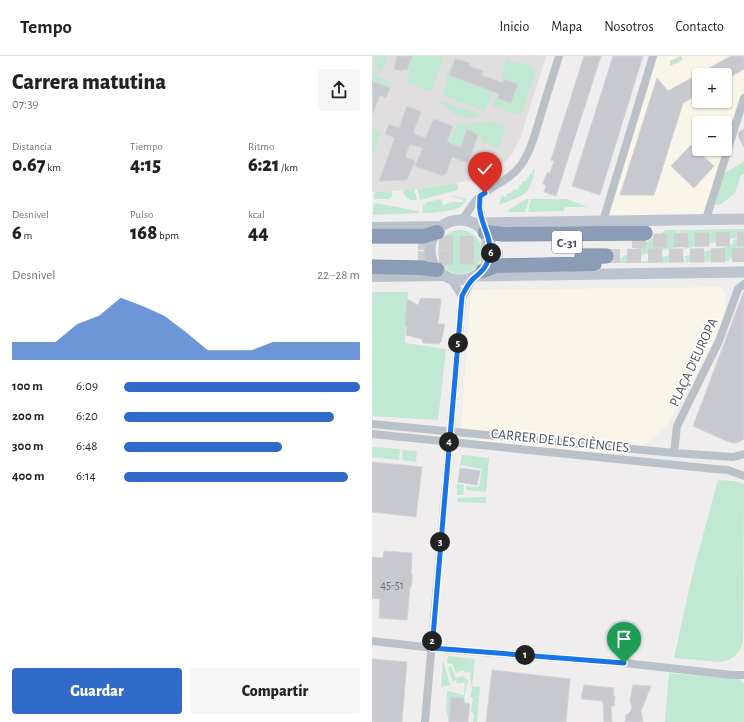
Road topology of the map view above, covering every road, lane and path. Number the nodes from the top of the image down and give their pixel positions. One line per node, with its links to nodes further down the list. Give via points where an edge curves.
1 (559, 56): 4 (street, via 527,155 513,173)
2 (653, 56): 8 (street)
3 (744, 98): 5 (street)
4 (480, 196): 7 (street); 10 (street)
5 (706, 219): 6 (main road); 8 (main road)
6 (744, 219)
7 (461, 220): 10 (main road); 11 (main road, via 453,221)
8 (603, 221): 10 (main road)
9 (372, 226): 11 (street)
10 (481, 226): 12 (highway, via 499,234); 22 (main road, via 490,241 491,251)
11 (441, 228): 13 (highway, via 425,236); 21 (main road, via 432,238 430,251 431,259)
12 (645, 233)
13 (372, 236)
14 (632, 241): 22 (highway, C-31, via 503,250 600,260 499,266)
15 (372, 243): 16 (highway)
16 (418, 243)
17 (418, 258): 18 (highway)
18 (372, 259)
19 (372, 267): 21 (highway, via 421,268)
20 (744, 272): 22 (main road)
21 (444, 275): 22 (main road, via 464,281); 23 (street); 25 (street)
22 (478, 275): 25 (street)
23 (372, 278)
24 (744, 284): 30 (street, PLAÇA D'EUROPA, via 738,289 719,341 677,426)
25 (462, 296): 27 (street)
26 (372, 424): 27 (street, CARRER DE LES CIÈNCIES)
27 (450, 431): 29 (street); 30 (street, CARRER DE LES CIÈNCIES)
28 (372, 434): 29 (street, CARRER DE LES CIÈNCIES)
29 (449, 442): 32 (street, CARRER DE LES CIÈNCIES, via 728,470); 34 (street)
30 (674, 453): 31 (street, CARRER DE LES CIÈNCIES, via 733,457)
31 (744, 454)
32 (744, 476)
33 (372, 641): 34 (street)
34 (432, 648): 35 (street, via 617,662); 36 (street)
35 (744, 675)
36 (425, 722)

